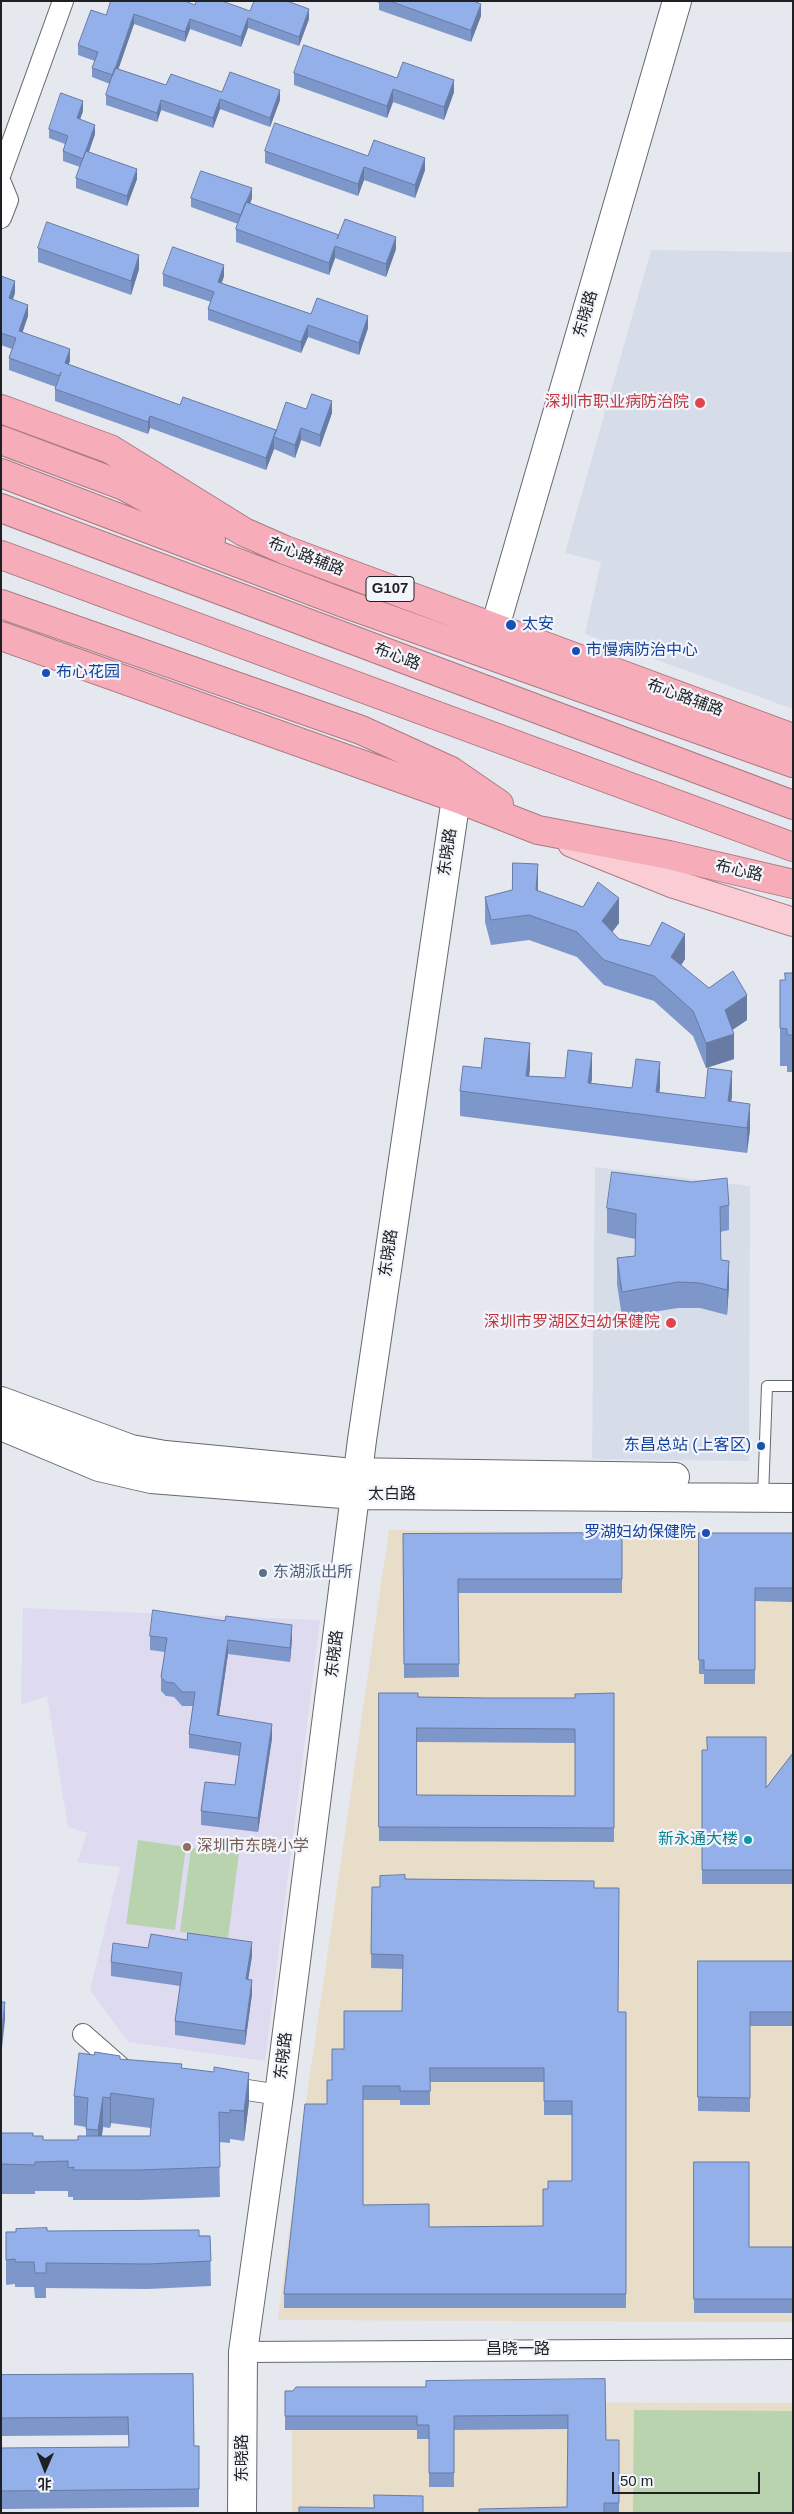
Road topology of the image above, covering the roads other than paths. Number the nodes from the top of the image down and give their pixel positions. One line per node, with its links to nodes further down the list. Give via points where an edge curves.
1 (63, 1): 3 (street)
2 (676, 1): 13 (street, 东晓路)
3 (1, 173)
4 (1, 183): 5 (street, via 8,200)
5 (1, 218)
6 (1, 410): 13 (highway, 布心路辅路 / G107, via 110,450 244,532)
7 (1, 440): 11 (highway, via 124,486 217,544)
8 (1, 473): 11 (highway)
9 (1, 508): 18 (highway, 布心路)
10 (1, 555): 20 (highway)
11 (292, 583): 16 (highway)
12 (1, 604): 19 (highway, via 362,730 451,771)
13 (495, 627): 15 (highway, 布心路辅路 / G107)
14 (1, 636): 17 (highway)
15 (793, 738)
16 (793, 763)
17 (456, 798): 19 (highway); 27 (street, 东晓路)
18 (793, 805)
19 (538, 830): 21 (highway, 布心路, via 669,855); 22 (main road, via 674,884)
20 (793, 847)
21 (793, 884)
22 (793, 922)
23 (793, 1386): 28 (lane, via 767,1386)
24 (1, 1401): 27 (street, 太白路, via 148,1453)
25 (1, 1426): 27 (street, 太白路, via 99,1467 138,1477)
26 (793, 1479): 28 (street, 太白路)
27 (357, 1484): 28 (street, 太白路); 33 (street, 东晓路)
28 (764, 1488): 29 (street, 太白路)
29 (793, 1498)
30 (83, 2034): 31 (street, via 122,2070)
31 (141, 2073)
32 (205, 2083): 33 (street)
33 (279, 2095): 35 (street, 东晓路)
34 (793, 2349): 35 (street, 昌晓一路)
35 (243, 2352): 36 (street, 东晓路)
36 (242, 2513)

